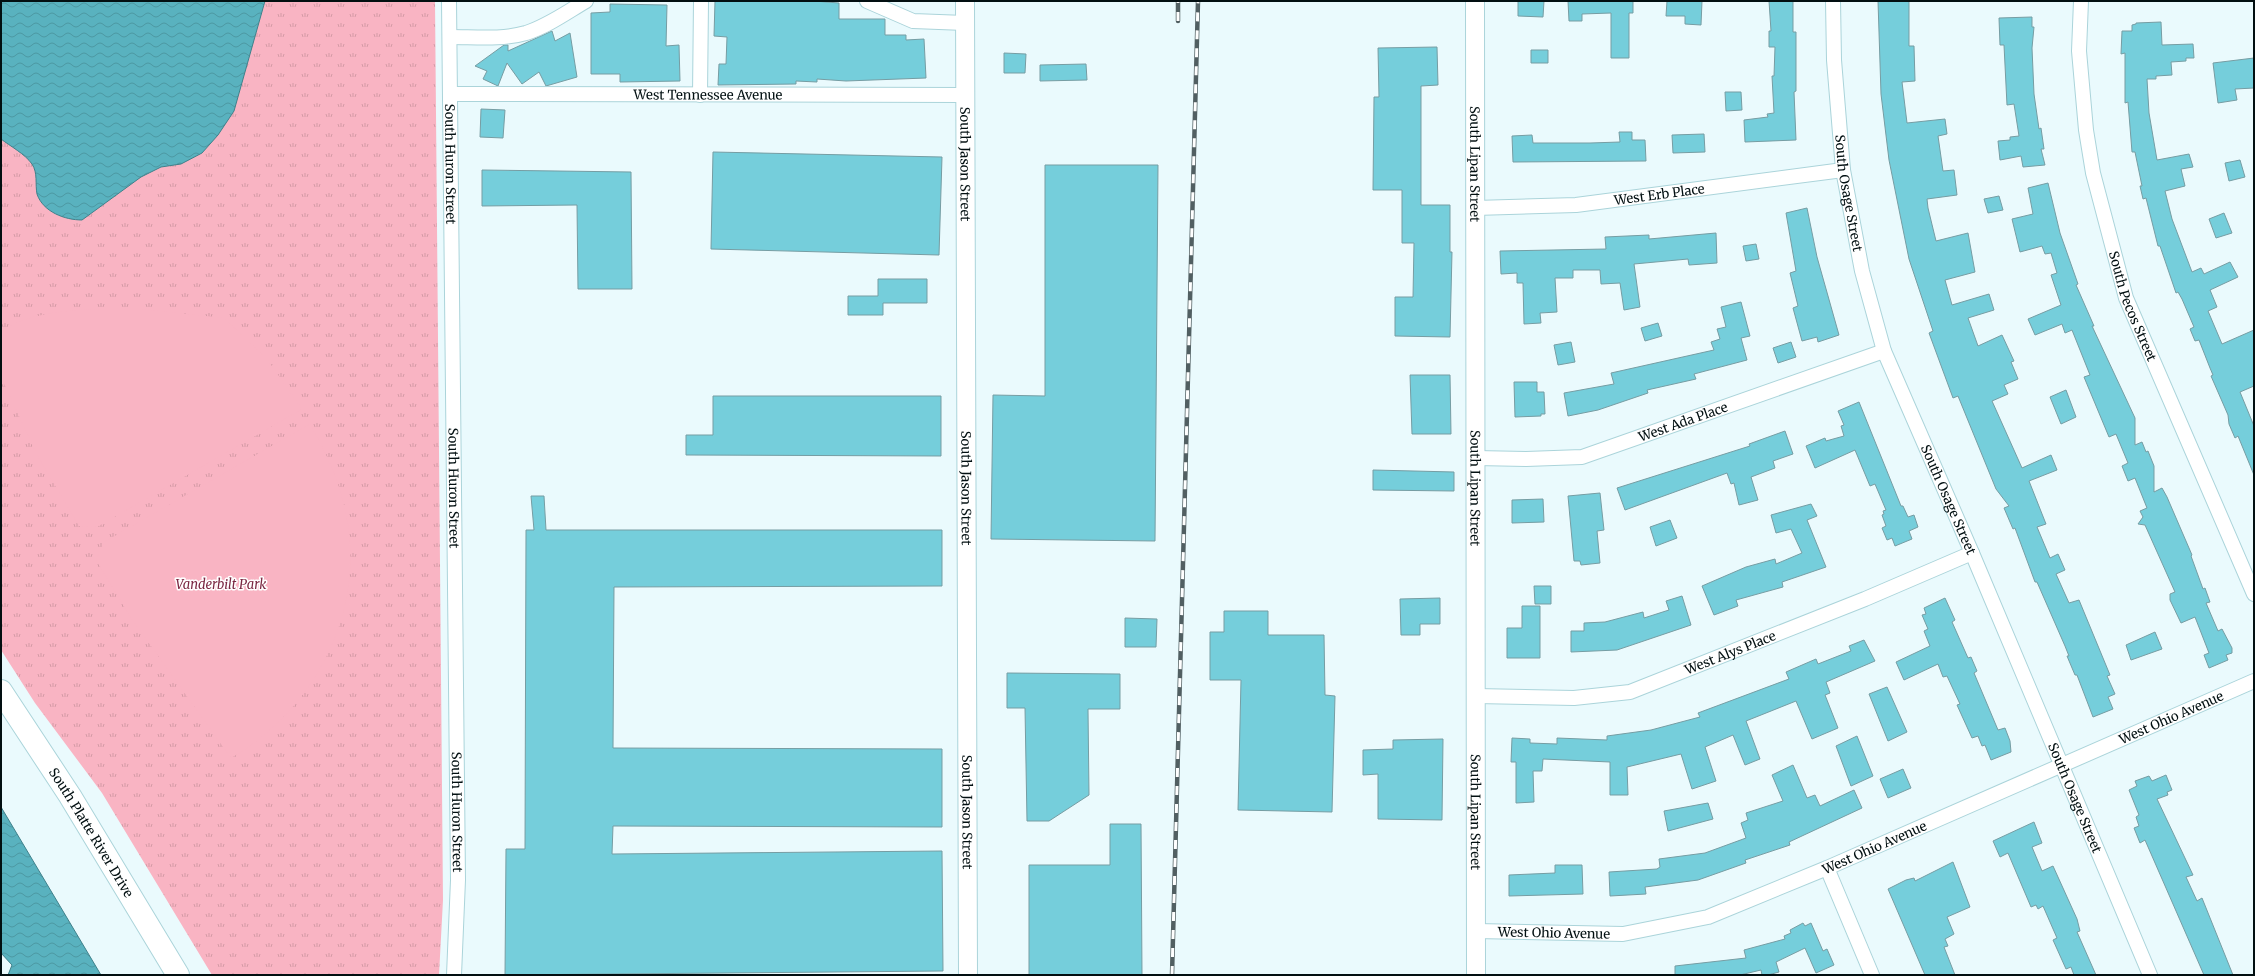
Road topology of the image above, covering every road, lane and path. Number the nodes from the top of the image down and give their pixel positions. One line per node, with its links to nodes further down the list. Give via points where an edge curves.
1 (449, 1): 10 (street, South Huron Street)
2 (586, 1): 10 (street, via 526,33 506,37)
3 (701, 1): 12 (street)
4 (867, 1): 9 (street, via 914,21)
5 (965, 1): 9 (street, South Jason Street)
6 (1475, 1): 15 (street, South Lipan Street)
7 (1834, 1): 14 (street, South Osage Street, via 1834,60)
8 (2081, 1): 19 (street, South Pecos Street, via 2079,51 2086,130 2093,173 2126,298)
9 (965, 23): 13 (street, South Jason Street)
10 (450, 37): 11 (street, South Huron Street)
11 (450, 94): 12 (street, West Tennessee Avenue); 27 (street, South Huron Street, via 458,872)
12 (700, 94): 13 (street, West Tennessee Avenue)
13 (965, 95): 28 (street, South Jason Street)
14 (1843, 170): 15 (street, West Erb Place, via 1576,205); 16 (street, South Osage Street, via 1862,271)
15 (1475, 208): 17 (street, South Lipan Street)
16 (1884, 351): 17 (street, West Ada Place, via 1582,456); 18 (street, South Osage Street)
17 (1476, 458): 22 (street, South Lipan Street)
18 (1972, 553): 22 (street, West Alys Place, via 1865,599 1630,692 1574,698); 23 (street, South Osage Street)
19 (2254, 594)
20 (2254, 681): 23 (street, West Ohio Avenue)
21 (1, 691): 26 (highway, South Platte River Drive, via 70,796)
22 (1476, 696): 25 (street, South Lipan Street)
23 (2060, 766): 24 (street, West Ohio Avenue); 31 (street, South Osage Street)
24 (1827, 868): 25 (street, West Ohio Avenue, via 1708,917 1623,934); 30 (street)
25 (1476, 931): 29 (street, South Lipan Street)
26 (178, 975)
27 (454, 975)
28 (968, 975)
29 (1476, 975)
30 (1872, 975)
31 (2150, 975)

